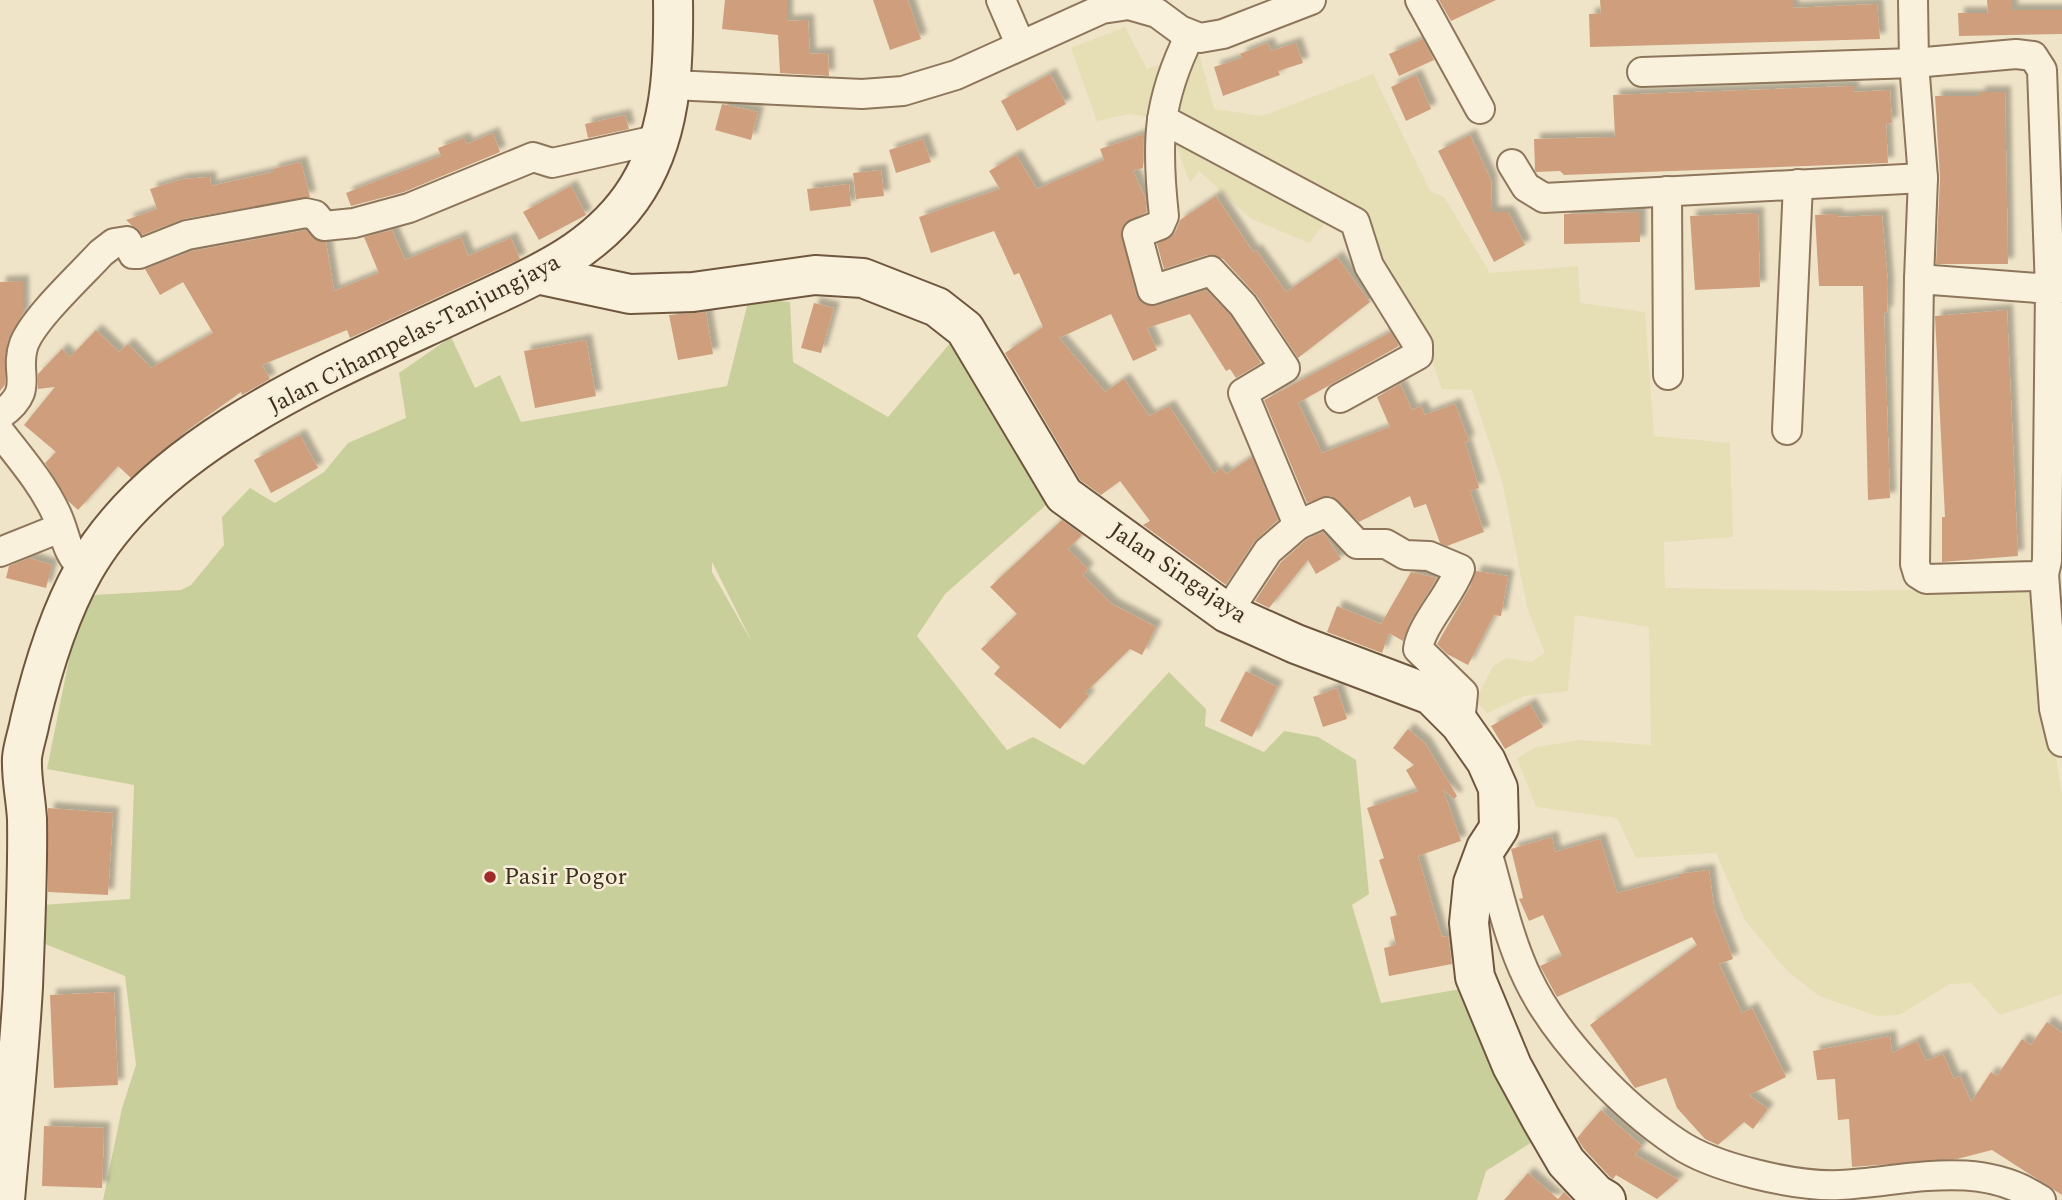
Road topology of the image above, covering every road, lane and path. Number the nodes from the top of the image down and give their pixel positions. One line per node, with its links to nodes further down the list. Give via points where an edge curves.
1 (673, 0): 10 (street, Jalan Cihampelas-Tanjungjaya)
2 (1001, 0): 7 (street)
3 (1311, 0): 6 (street, via 1223,34)
4 (1420, 0): 11 (street)
5 (1913, 0): 8 (street)
6 (1190, 35): 7 (street, via 1157,13 1129,5 1102,9); 12 (street, via 1170,77)
7 (1020, 44): 10 (street, via 956,75 903,91 862,94)
8 (1914, 62): 9 (street); 15 (street); 20 (street, via 2016,54 2033,56 2042,70)
9 (1642, 72)
10 (672, 85): 13 (street, Jalan Cihampelas-Tanjungjaya)
11 (1480, 109)
12 (1162, 118): 22 (street, via 1356,222 1369,266 1418,345 1418,355); 26 (street, via 1164,216 1160,225 1137,234 1152,290 1211,271 1243,305 1285,368 1243,393)
13 (660, 139): 18 (street, Jalan Cihampelas-Tanjungjaya, via 634,194 608,227); 23 (street, via 552,163 533,157 450,194 354,223 324,226 316,215 306,213 187,235 139,254 133,254 127,241 114,243 34,327 24,345 23,384 15,405)
14 (1512, 164): 17 (street, via 1526,187 1544,198)
15 (1923, 178): 16 (street); 19 (street)
16 (1798, 184): 17 (street); 24 (street)
17 (1667, 191): 21 (street)
18 (541, 275): 29 (street, Jalan Cihampelas-Tanjungjaya, via 318,377 194,452 146,495); 31 (street, Jalan Singajaya, via 630,294 693,292 815,275 863,278 937,307 965,329 1064,495)
19 (1919, 279): 20 (street); 30 (street, via 1918,574 1926,579)
20 (2056, 289): 30 (street)
21 (1668, 375)
22 (1340, 398)
23 (0, 415)
24 (1787, 430)
25 (0, 432): 27 (street, via 38,481)
26 (1298, 525): 31 (street, via 1268,551); 32 (street, via 1327,512 1357,544 1386,544 1405,555 1429,556 1460,569 1451,591 1420,636 1418,649 1463,693)
27 (60, 528): 28 (street); 29 (street, via 66,549)
28 (0, 552)
29 (84, 570): 35 (street, Jalan Cihampelas-Tanjungjaya, via 47,661 22,757 27,818 23,988)
30 (2044, 574): 33 (street, via 2054,709)
31 (1227, 613): 32 (street, Jalan Singajaya, via 1431,695)
32 (1460, 724): 34 (street, Jalan Singajaya, via 1498,788 1499,828)
33 (2062, 742)
34 (1486, 848): 36 (street, Jalan Singajaya, via 1473,883 1469,923 1475,977 1512,1066 1566,1162); 37 (street, via 1515,953 1530,983 1562,1032 1607,1082 1678,1144 1723,1164 1790,1180 1838,1185 1913,1175 1965,1176 2018,1185)
35 (5, 1200)
36 (1606, 1200)
37 (2041, 1200)

